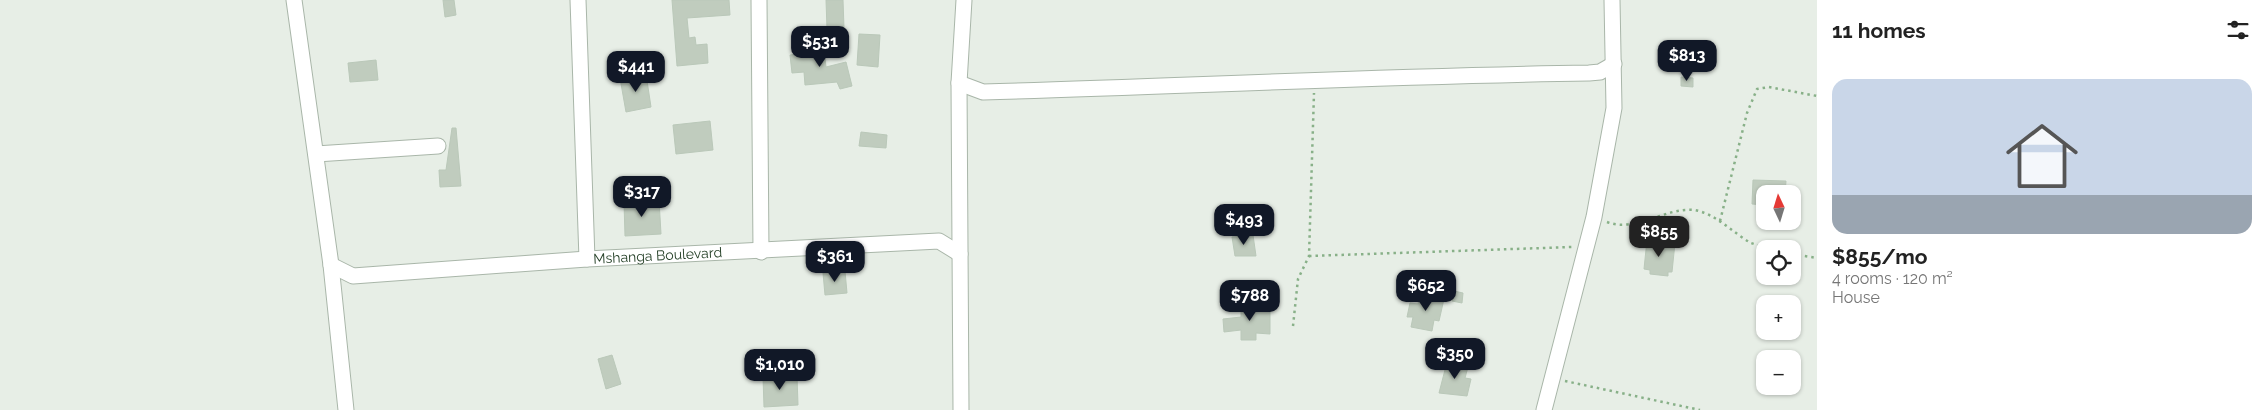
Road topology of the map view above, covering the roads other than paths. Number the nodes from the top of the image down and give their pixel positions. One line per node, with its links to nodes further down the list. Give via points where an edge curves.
1 (294, 0): 9 (street)
2 (578, 0): 14 (street)
3 (759, 0): 12 (street)
4 (964, 0): 7 (street)
5 (1612, 0): 6 (street)
6 (1614, 64): 7 (street, via 1600,72 1589,73 983,92); 20 (street, via 1614,108 1594,217)
7 (959, 83): 10 (street)
8 (438, 146): 9 (street)
9 (316, 154): 15 (street)
10 (960, 223): 11 (street); 13 (street)
11 (939, 241): 12 (street, Mshanga Boulevard); 13 (street)
12 (761, 252): 14 (street, Mshanga Boulevard)
13 (960, 254): 19 (street)
14 (587, 259): 16 (street, Mshanga Boulevard)
15 (332, 265): 16 (street); 17 (street)
16 (353, 276): 17 (street)
17 (334, 302): 18 (street)
18 (346, 410)
19 (961, 410)
20 (1544, 410)

